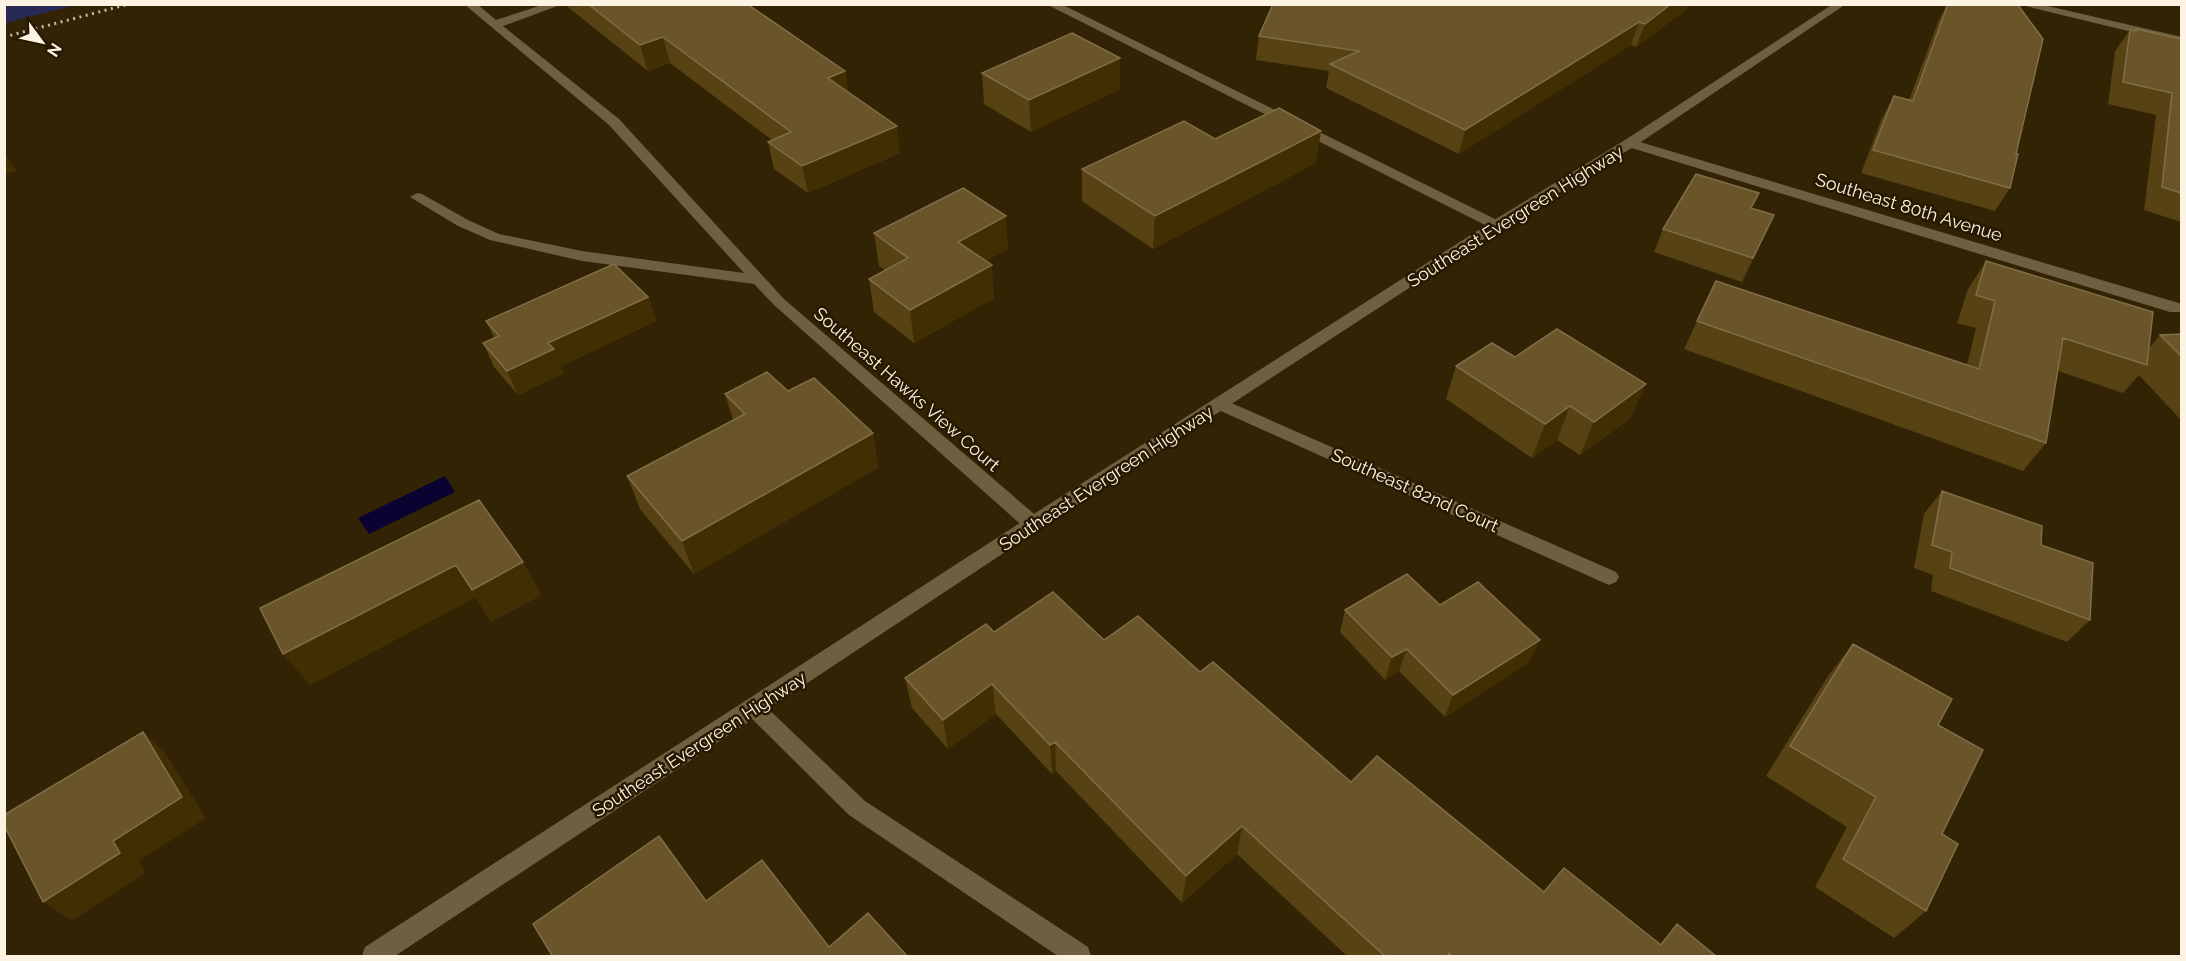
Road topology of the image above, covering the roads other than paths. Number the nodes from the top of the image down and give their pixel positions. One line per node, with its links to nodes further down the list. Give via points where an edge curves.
1 (469, 4): 6 (street, Southeast Hawks View Court)
2 (558, 4): 6 (street)
3 (1051, 4): 10 (street)
4 (1840, 4): 8 (street, Southeast Evergreen Highway)
5 (2022, 4): 7 (street)
6 (494, 25): 11 (street, Southeast Hawks View Court, via 614,122)
7 (2181, 42)
8 (1630, 143): 10 (street, Southeast Evergreen Highway); 12 (street, Southeast 80th Avenue)
9 (417, 197): 11 (street, via 495,237 582,256)
10 (1496, 225): 13 (street, Southeast Evergreen Highway)
11 (759, 280): 14 (street, Southeast Hawks View Court, via 779,302)
12 (2176, 308)
13 (1220, 404): 14 (street, Southeast Evergreen Highway); 15 (street, Southeast 82nd Court)
14 (1033, 524): 16 (street, Southeast Evergreen Highway)
15 (1609, 577)
16 (753, 708): 17 (street, Southeast Evergreen Highway); 18 (street, via 856,808)
17 (374, 957)
18 (1079, 957)

